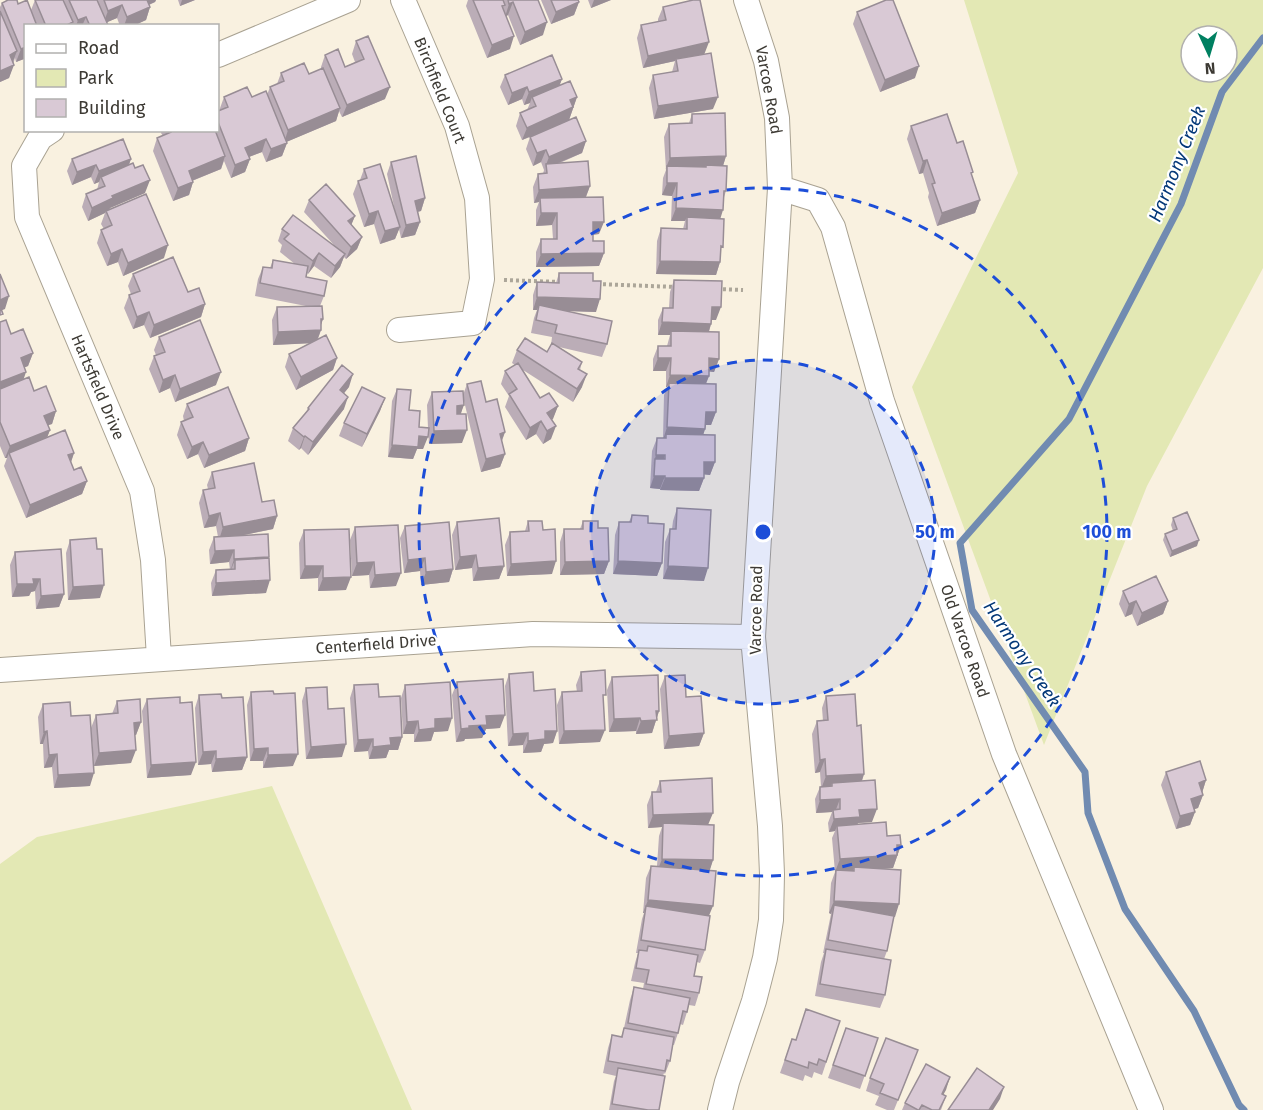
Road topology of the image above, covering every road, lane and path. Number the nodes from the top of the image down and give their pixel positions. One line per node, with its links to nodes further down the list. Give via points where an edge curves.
1 (348, 0): 4 (street)
2 (403, 0): 7 (street, Birchfield Court, via 463,147 477,198)
3 (746, 0): 6 (street, Varcoe Road, via 766,61 777,118)
4 (219, 56)
5 (49, 132): 15 (street, Hartsfield Drive, via 40,138 24,166 27,217 142,491 153,560)
6 (780, 188): 14 (street, Varcoe Road); 18 (street, Old Varcoe Road, via 818,200 833,227 882,401 1004,754)
7 (482, 279): 8 (path); 13 (street, Birchfield Court, via 473,323)
8 (565, 282)
9 (589, 283): 10 (path)
10 (684, 287)
11 (708, 288): 12 (path)
12 (743, 290)
13 (399, 330)
14 (753, 637): 15 (street, Centerfield Drive, via 533,634); 17 (street, Varcoe Road, via 771,838 771,920 765,958)
15 (159, 658): 16 (street, Centerfield Drive)
16 (0, 670)
17 (720, 1110)
18 (1151, 1110)

